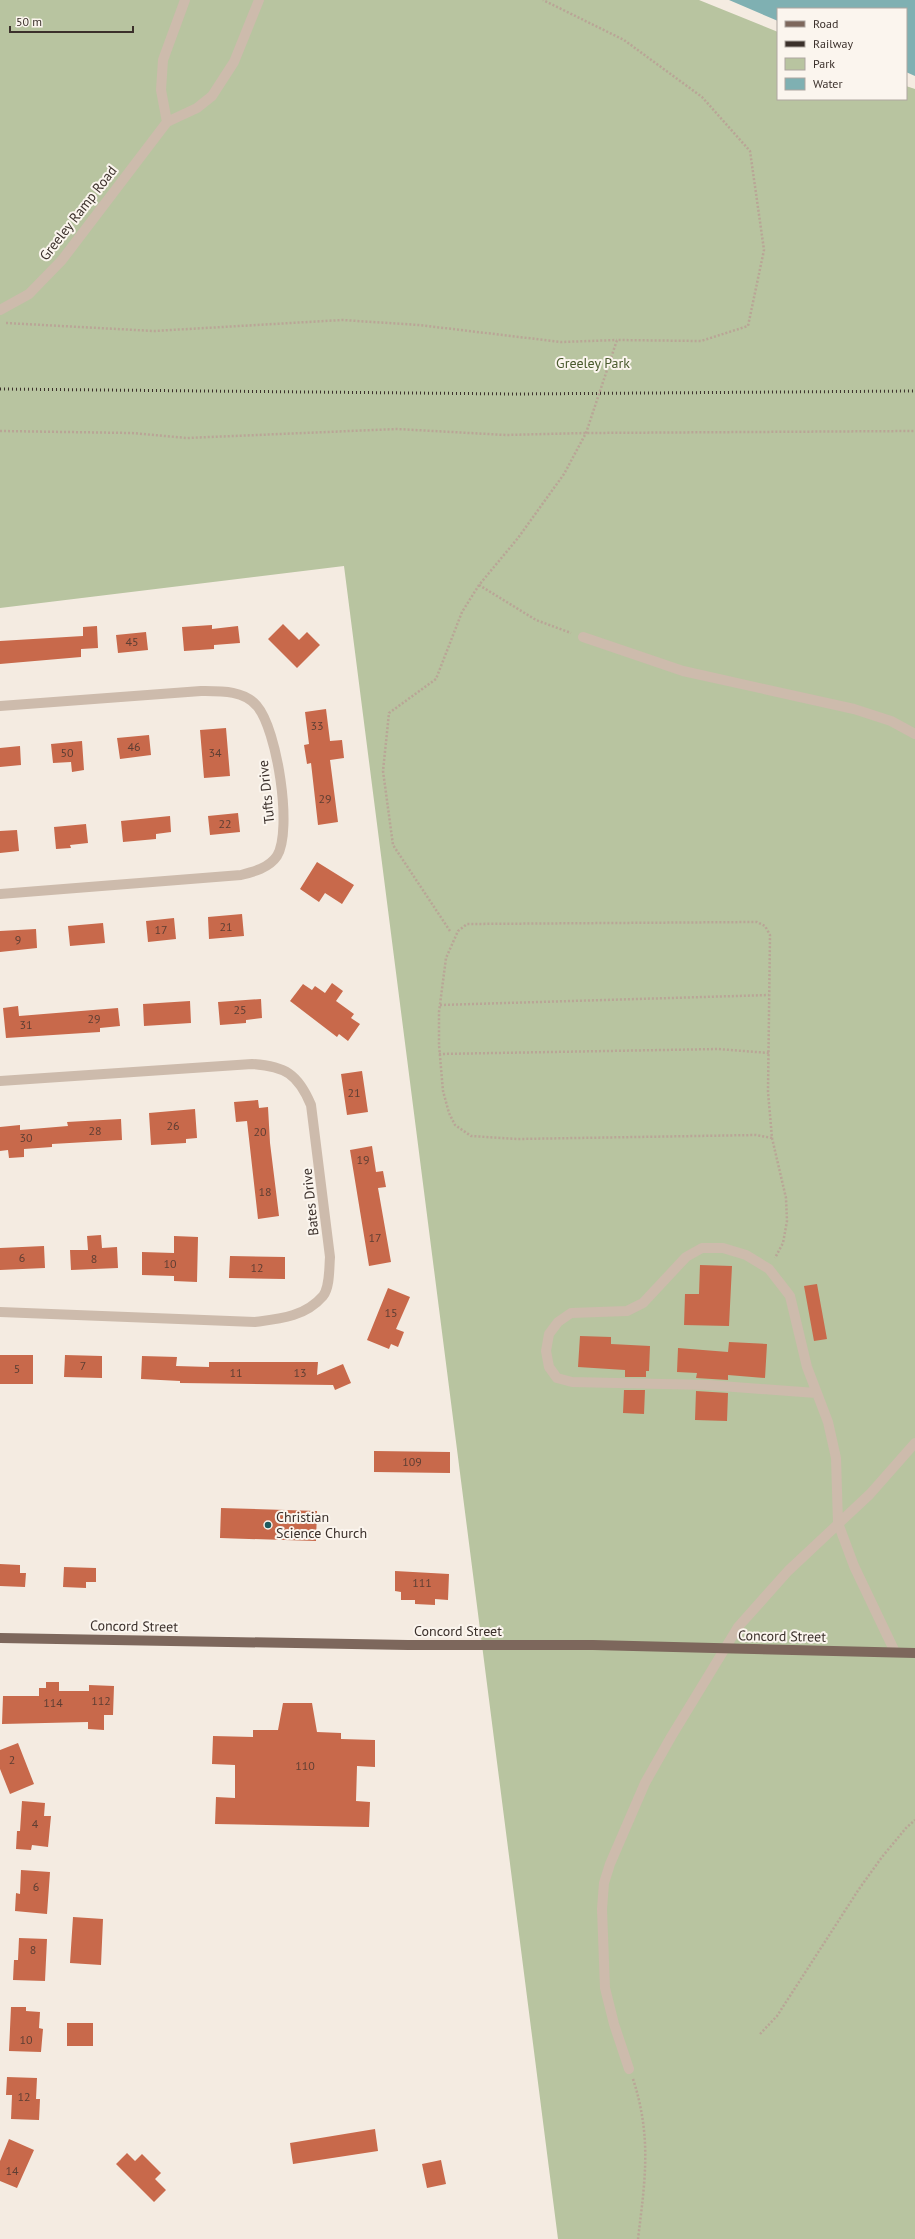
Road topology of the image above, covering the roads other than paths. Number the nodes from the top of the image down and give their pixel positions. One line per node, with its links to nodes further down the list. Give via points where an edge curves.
1 (185, 0): 3 (street, via 163,60 161,90)
2 (259, 0): 3 (street, Greeley Ramp Road, via 234,62 220,86 198,108)
3 (167, 122): 4 (street, Greeley Ramp Road, via 62,260 29,294)
4 (0, 310)
5 (582, 637): 7 (street, via 683,671 854,709 891,721)
6 (0, 706): 8 (street, Tufts Drive, via 201,691 240,694 257,706 267,722 274,741 284,818 284,838 277,856 261,870 240,875)
7 (915, 734)
8 (0, 894)
9 (0, 1081): 10 (street, Bates Drive, via 252,1064 272,1065 289,1073 304,1087 311,1105 330,1257 329,1277 323,1296 292,1318 255,1322)
10 (0, 1312)
11 (816, 1393): 11 (street, via 790,1296 769,1269 746,1255 723,1248 702,1248 686,1257 643,1303 627,1311 571,1313 558,1322 549,1334 546,1351 549,1367 557,1378 572,1382 708,1385); 13 (street, via 828,1422 836,1458)
12 (915, 1443): 13 (street, via 870,1494)
13 (838, 1523): 15 (street, via 760,1601); 16 (street, via 854,1566)
14 (0, 1638): 15 (main road, Concord Street)
15 (724, 1649): 16 (main road, Concord Street); 18 (street, via 645,1783 604,1883 602,1909 605,1988 614,2024)
16 (895, 1652): 17 (main road, Concord Street)
17 (915, 1653)
18 (630, 2069)

